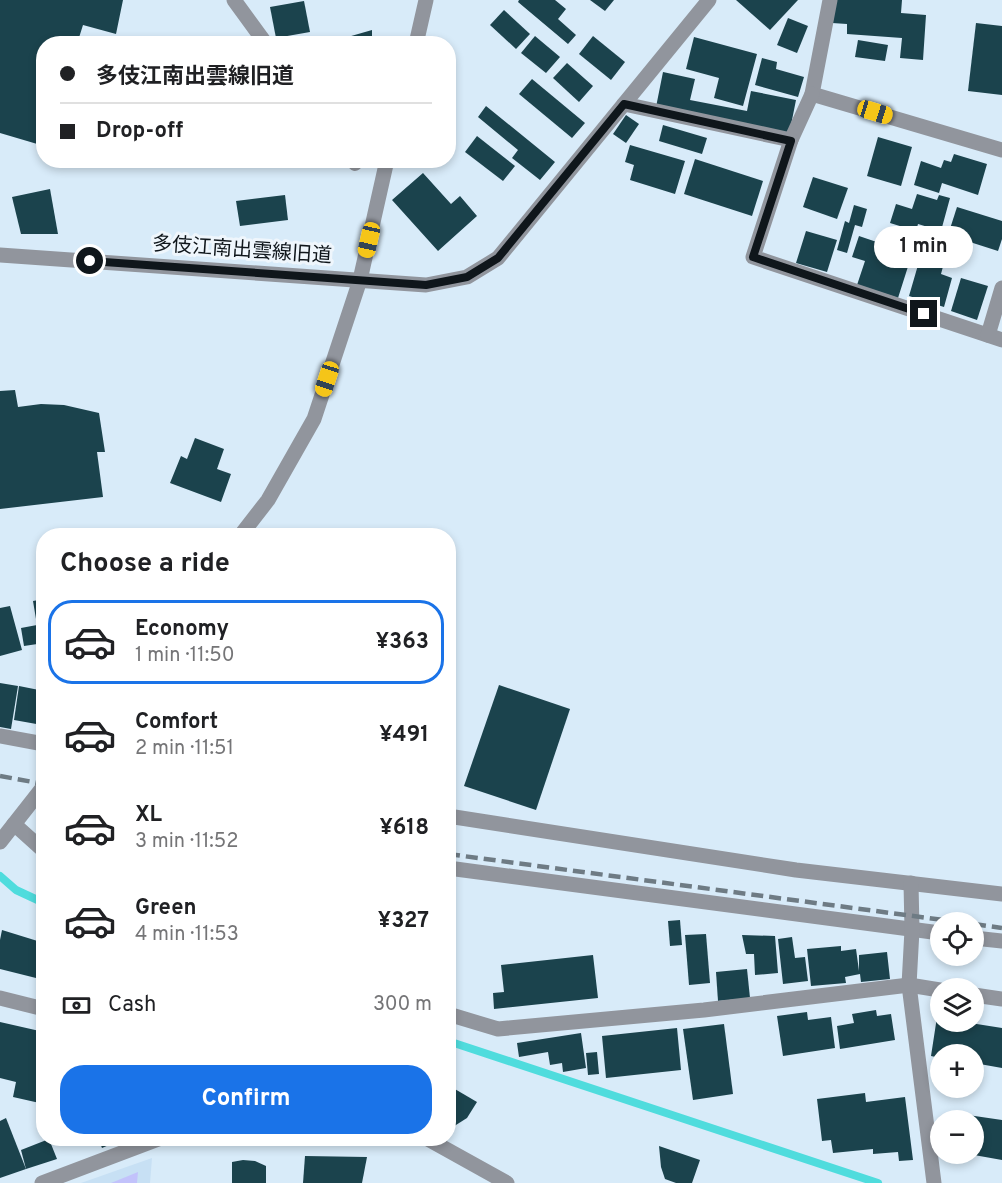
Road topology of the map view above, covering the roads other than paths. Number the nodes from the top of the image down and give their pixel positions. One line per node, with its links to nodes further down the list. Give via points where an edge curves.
1 (234, 0): 5 (street)
2 (426, 0): 6 (street)
3 (709, 0): 8 (street, 多伎江南出雲線旧道)
4 (830, 0): 7 (street)
5 (260, 36)
6 (418, 36)
7 (812, 94): 9 (street); 10 (street)
8 (624, 104): 9 (street); 13 (street, 多伎江南出雲線旧道, via 498,258 467,277 426,285)
9 (791, 141): 15 (street, via 753,257)
10 (1002, 150)
11 (385, 168): 13 (street)
12 (0, 255): 13 (street, 多伎江南出雲線旧道)
13 (360, 280): 16 (street, via 314,419 268,500)
14 (1002, 288): 15 (street)
15 (995, 337)
16 (246, 528)
17 (0, 736): 18 (street)
18 (36, 743)
19 (36, 798): 21 (street)
20 (456, 817): 24 (street)
21 (7, 833): 22 (street)
22 (36, 847)
23 (456, 869): 26 (street)
24 (911, 884): 25 (street); 26 (street)
25 (1002, 894)
26 (912, 930): 27 (street); 30 (street)
27 (930, 932)
28 (984, 939): 29 (street)
29 (1002, 941)
30 (909, 985): 31 (street); 36 (street, via 704,1010 498,1029); 41 (street)
31 (930, 988)
32 (984, 996): 34 (street)
33 (0, 998): 35 (street)
34 (1002, 999)
35 (36, 1007)
36 (456, 1016)
37 (140, 1146): 39 (street)
38 (440, 1146): 40 (street)
39 (42, 1183)
40 (507, 1183)
41 (934, 1183)

